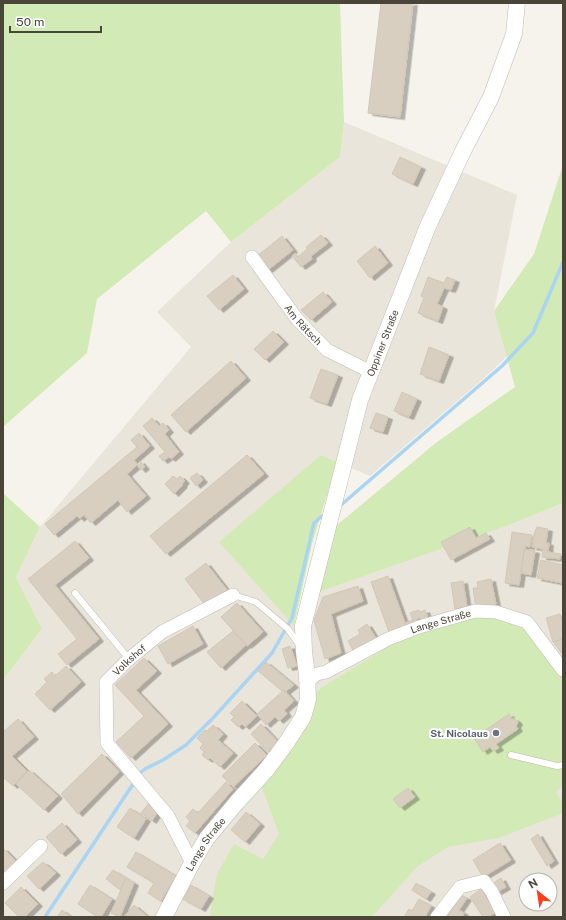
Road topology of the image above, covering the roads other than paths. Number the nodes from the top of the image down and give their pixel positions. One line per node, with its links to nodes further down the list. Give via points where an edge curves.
1 (517, 3): 3 (street, Oppiner Straße, via 514,34 491,97 428,226)
2 (252, 257): 3 (street, Am Rätsch, via 297,319 327,350)
3 (371, 372): 6 (street, Oppiner Straße, via 360,400 303,626)
4 (76, 593): 7 (lane)
5 (233, 595): 6 (lane, Volkshof, via 256,602 288,629); 7 (street, Volkshof, via 162,632)
6 (304, 652): 9 (street, Oppiner Straße)
7 (129, 660): 14 (street, Volkshof, via 106,682 107,743 168,816)
8 (563, 670): 9 (street, Lange Straße, via 527,622 496,612 475,611 388,639 326,672 317,674)
9 (307, 682): 10 (street, Oppiner Straße)
10 (308, 699): 14 (street, Lange Straße, via 303,717 287,742 207,838)
11 (511, 755): 12 (lane, via 557,766)
12 (563, 765)
13 (40, 846): 15 (street)
14 (192, 863): 16 (street, Lange Straße)
15 (3, 883)
16 (164, 917)
17 (437, 917): 18 (street, via 460,887 484,881)
18 (504, 917)

